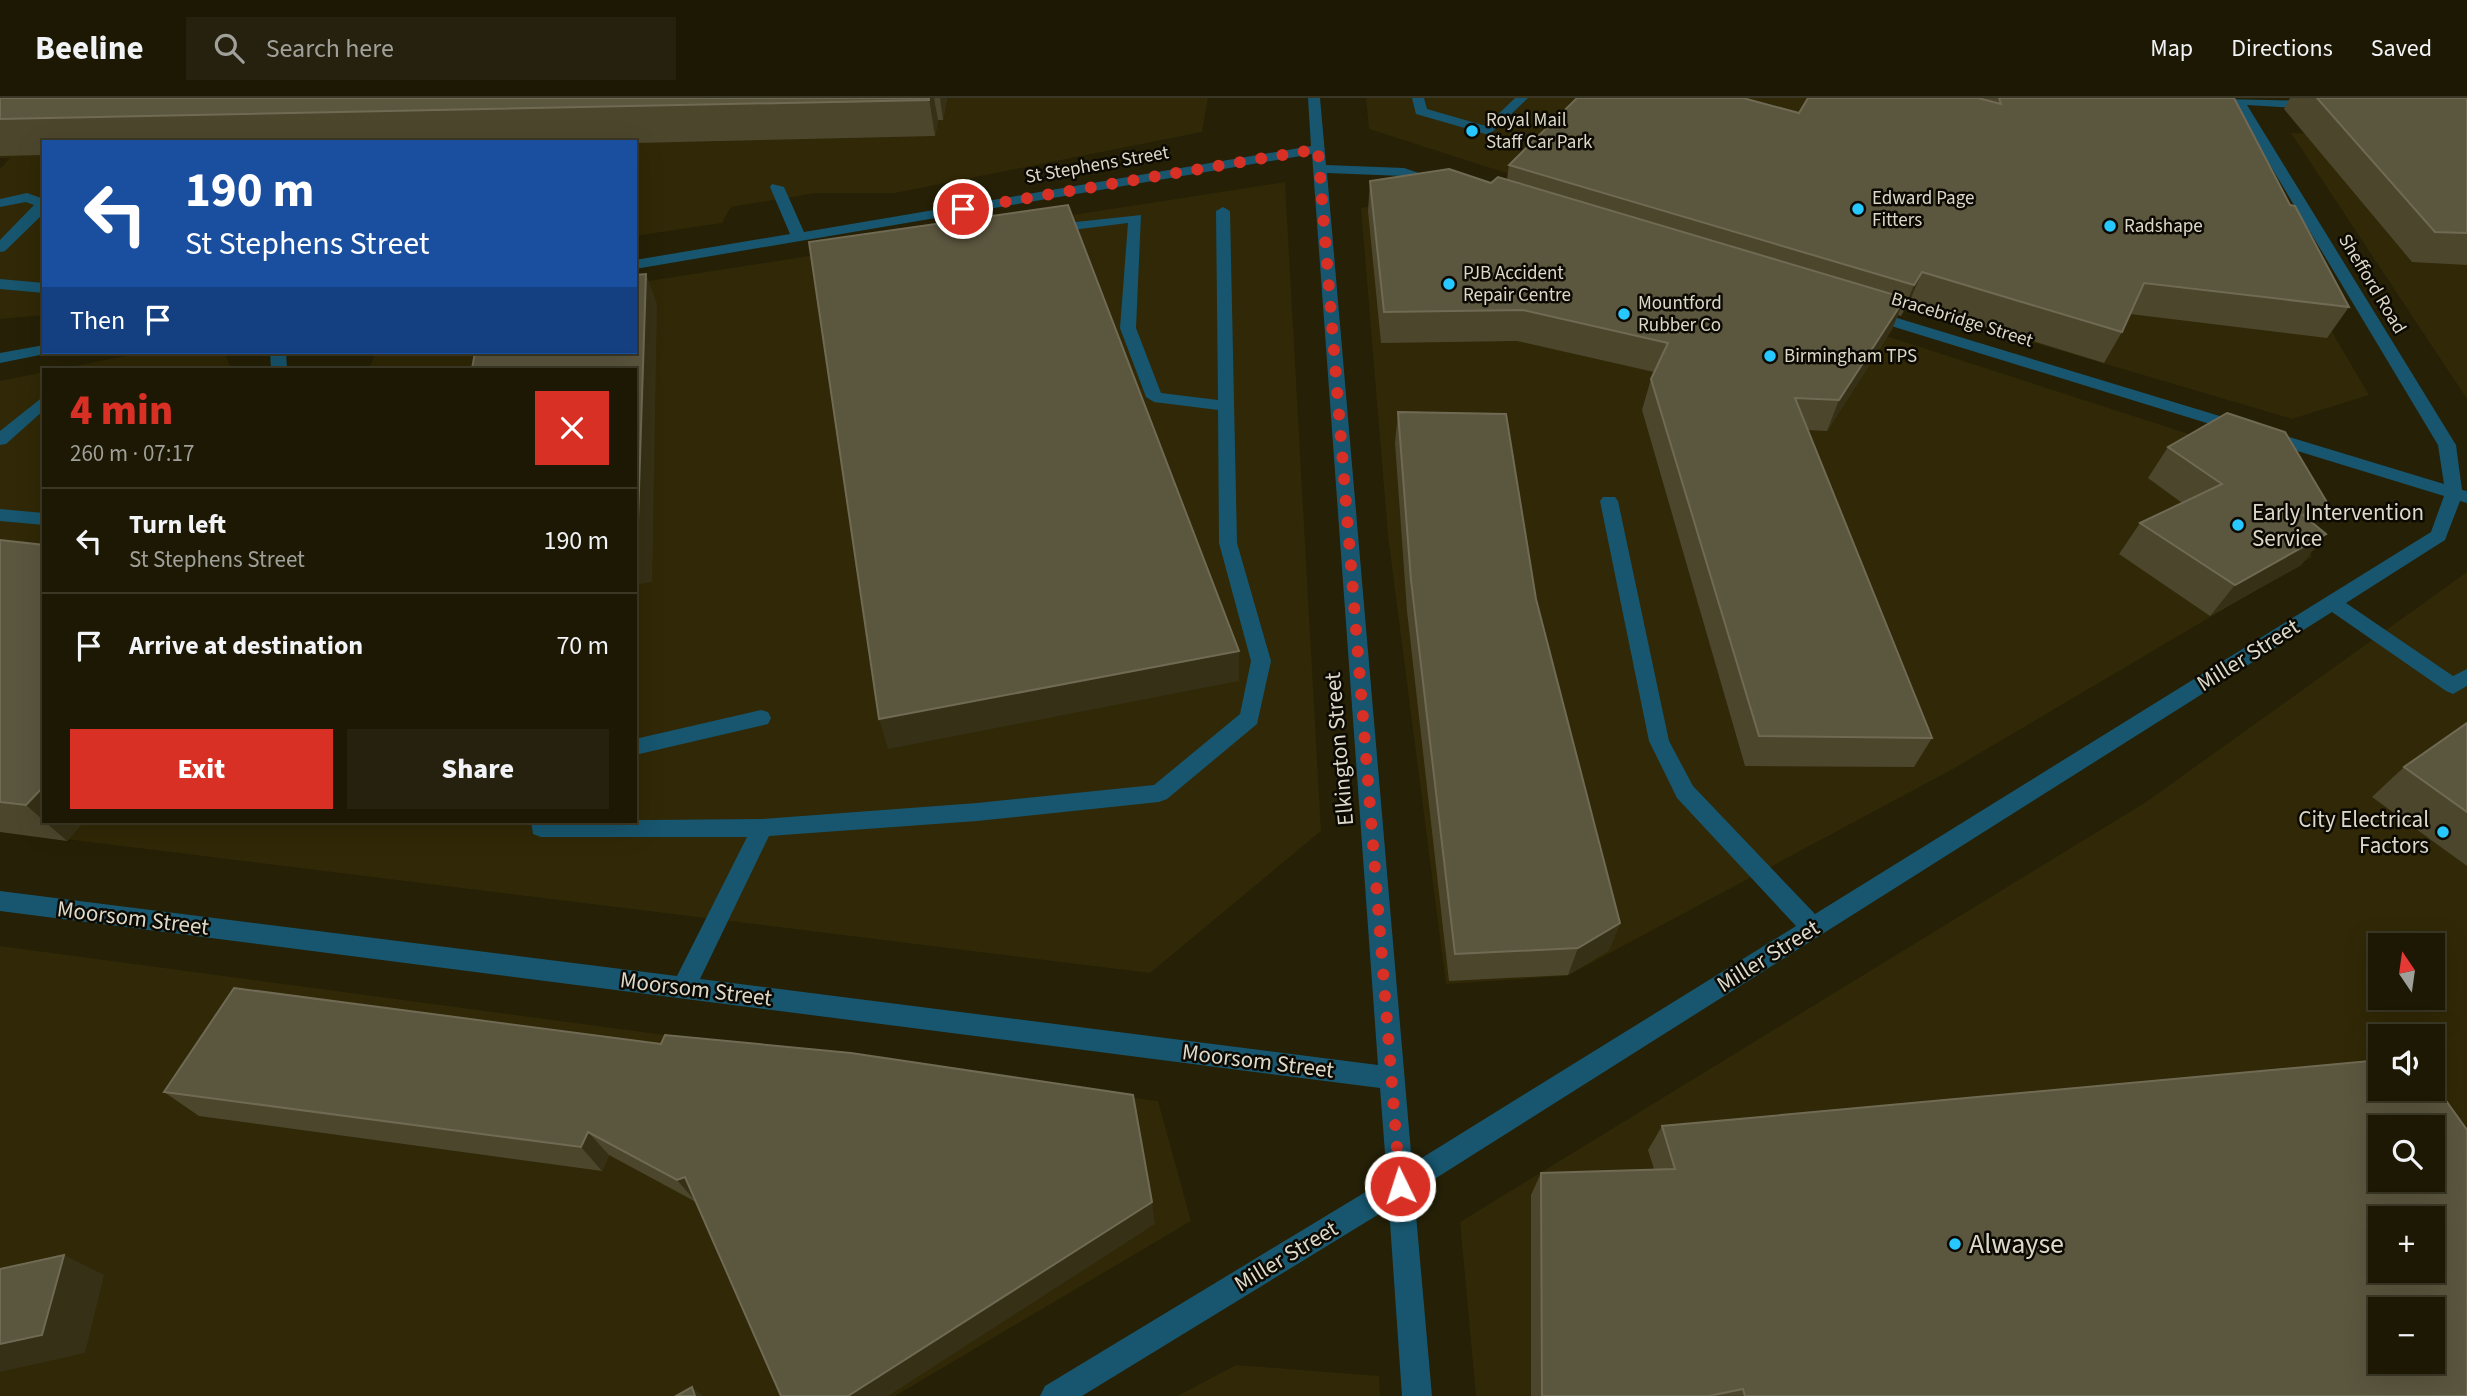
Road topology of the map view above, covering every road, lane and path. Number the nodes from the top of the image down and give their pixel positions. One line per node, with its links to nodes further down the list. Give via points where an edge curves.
1 (1314, 98): 7 (street, Elkington Street)
2 (1418, 98): 3 (street, via 1421,111 1489,131)
3 (1522, 98)
4 (2186, 98): 5 (street)
5 (2239, 102): 6 (street); 25 (street, Shefford Road, via 2447,445)
6 (2333, 106)
7 (1319, 159): 9 (street, via 1404,172); 13 (street, St Stephens Street); 38 (street, Elkington Street)
8 (776, 187): 13 (street)
9 (1457, 188)
10 (0, 203): 14 (street, via 27,197 42,203)
11 (1223, 211): 23 (street)
12 (1033, 232): 23 (street, via 1136,218 1128,328 1154,397)
13 (799, 237): 15 (street, St Stephens Street)
14 (0, 248)
15 (637, 265)
16 (0, 284): 17 (street)
17 (42, 288)
18 (1856, 310): 25 (street, Bracebridge Street)
19 (41, 351): 20 (street); 21 (street)
20 (0, 352)
21 (0, 358)
22 (42, 403): 24 (street)
23 (1225, 405): 34 (street, via 1228,543 1261,661 1250,718 1159,793)
24 (0, 440)
25 (2461, 495): 29 (street, Miller Street, via 2439,536)
26 (1609, 501): 36 (street, via 1659,741 1685,792)
27 (0, 515): 28 (street)
28 (36, 518)
29 (2332, 603): 30 (street, via 2454,686); 36 (street, Miller Street)
30 (2467, 676)
31 (761, 719): 32 (street)
32 (637, 747)
33 (542, 823): 34 (street, via 541,828)
34 (762, 828): 37 (street)
35 (0, 901): 37 (street, Moorsom Street)
36 (1813, 928): 39 (street, Miller Street)
37 (684, 987): 38 (street, Moorsom Street)
38 (1392, 1078): 39 (street, Elkington Street)
39 (1400, 1186): 40 (street, Miller Street); 41 (street, Elkington Street)
40 (1055, 1396)
41 (1417, 1396)

